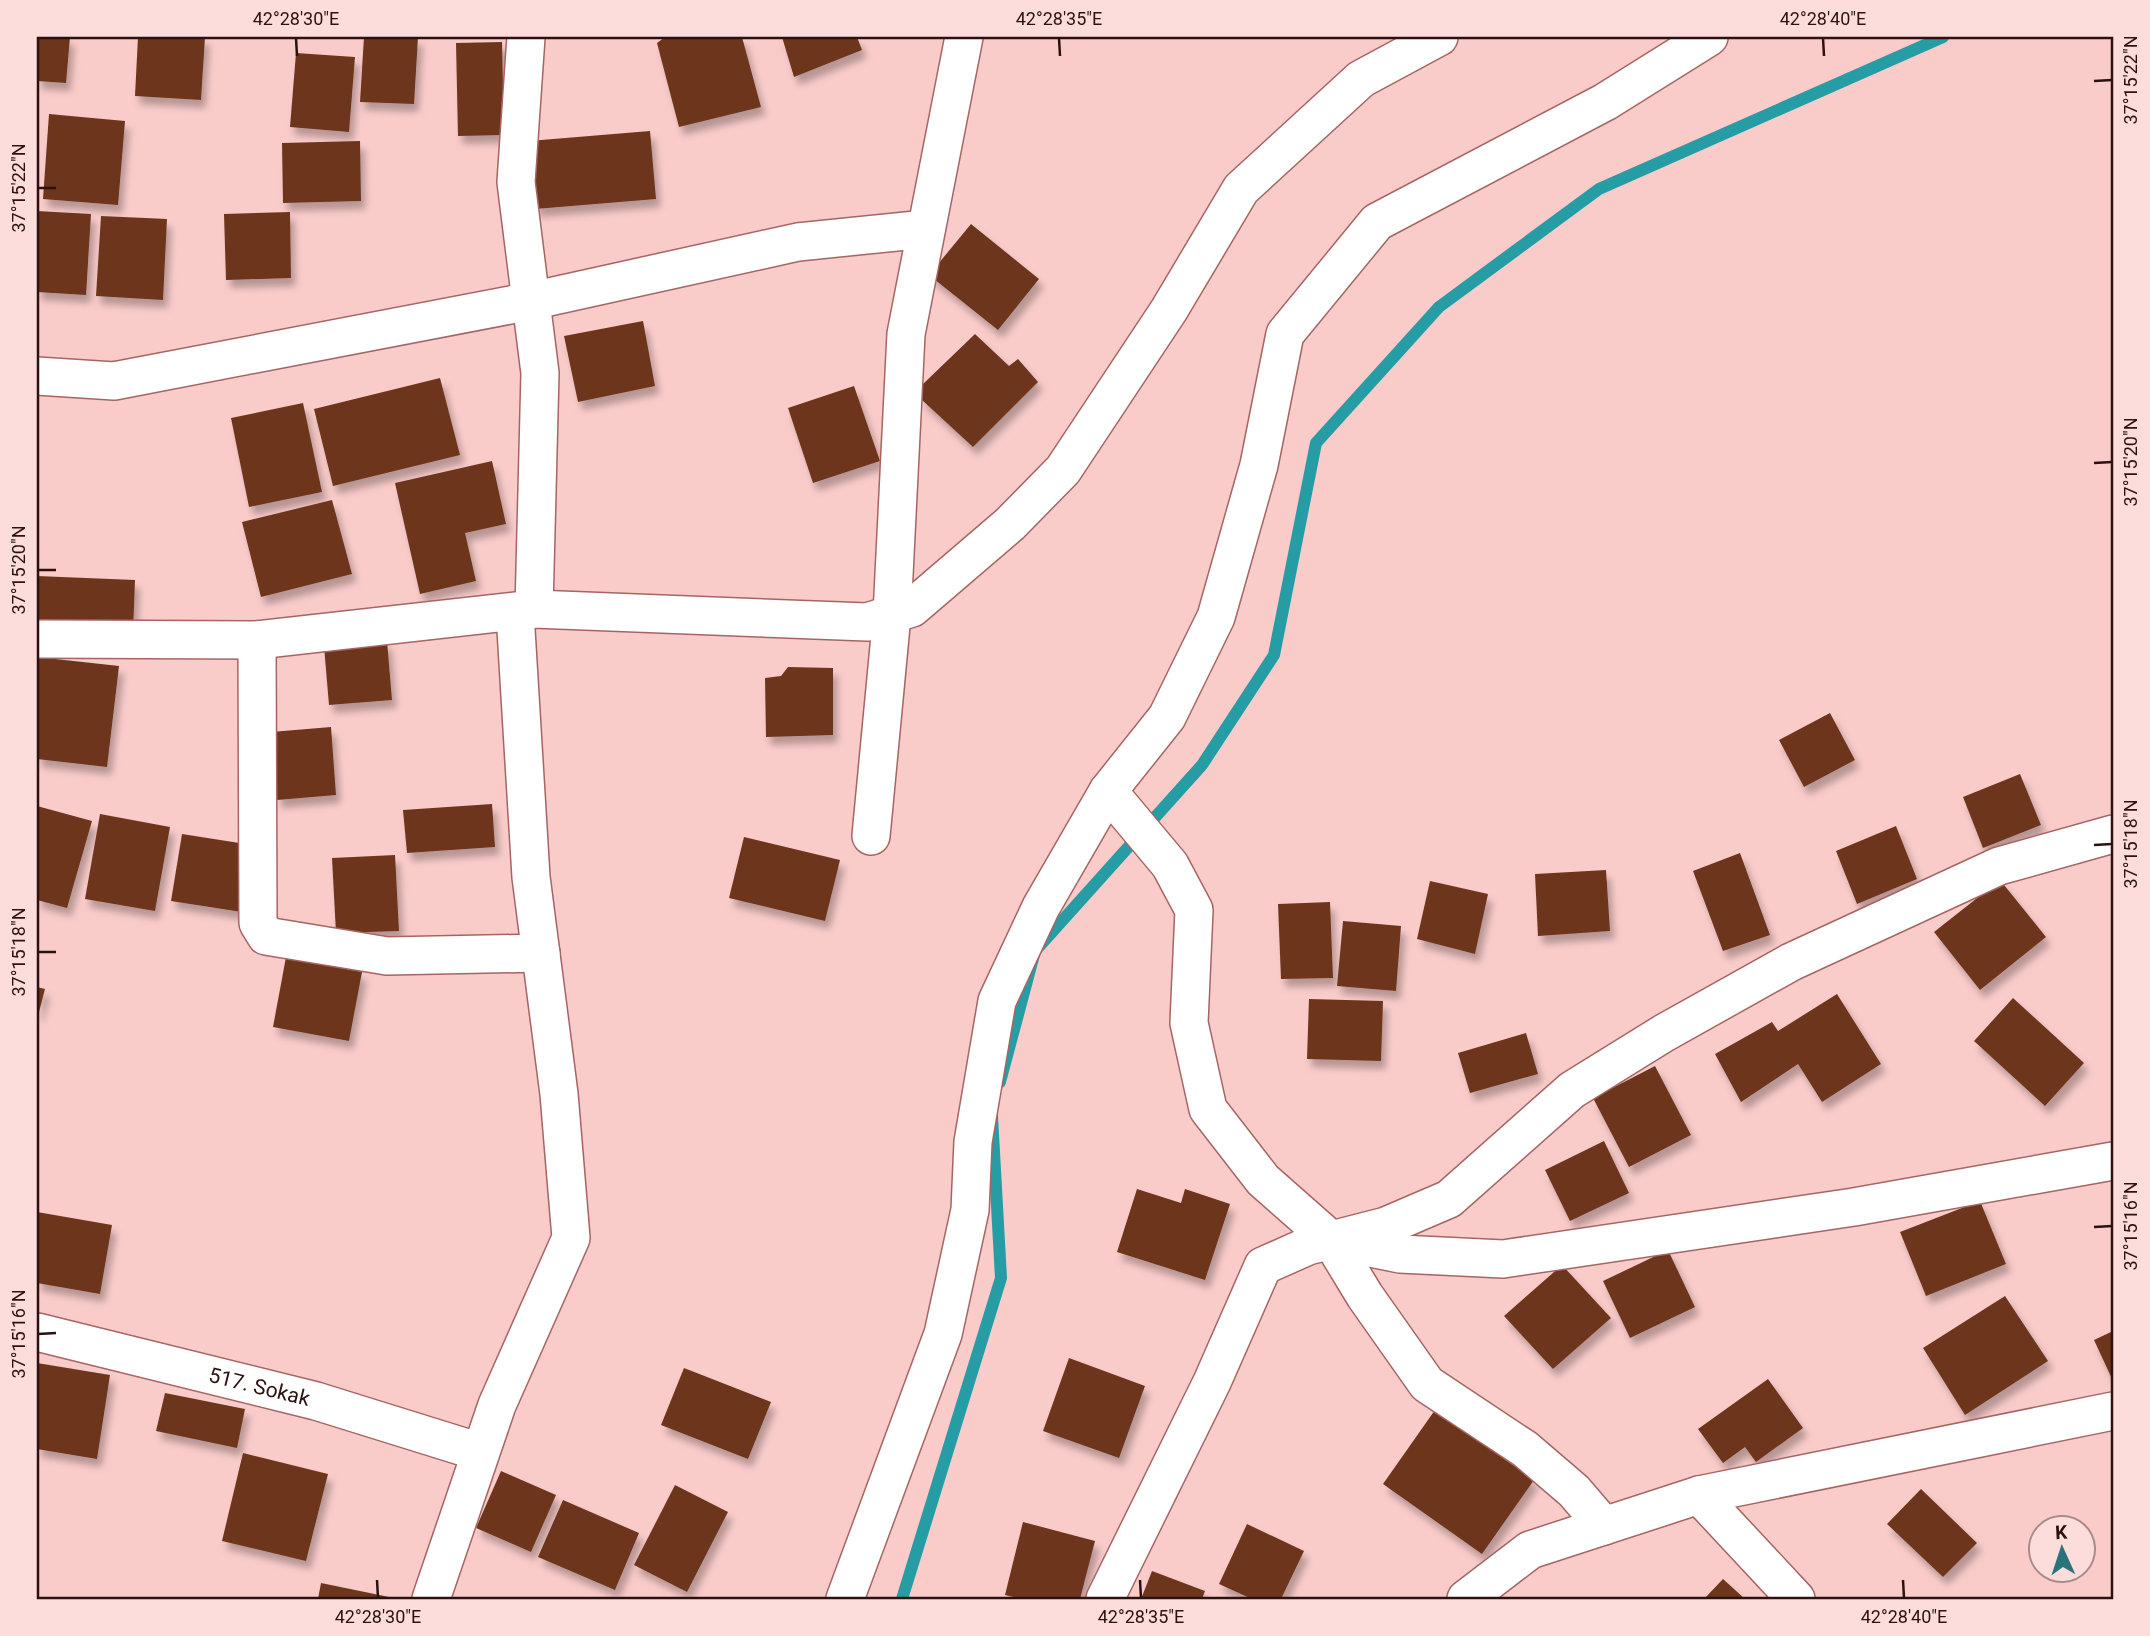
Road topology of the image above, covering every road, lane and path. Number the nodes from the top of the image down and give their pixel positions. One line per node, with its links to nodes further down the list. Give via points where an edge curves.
1 (526, 37): 6 (street, via 516,182)
2 (964, 37): 5 (street)
3 (1439, 37): 9 (street, via 1361,79 1241,189 1169,310 1063,470 1010,524 912,608)
4 (1709, 37): 12 (street, via 1605,102 1377,222 1285,334 1259,465 1216,617 1167,717)
5 (926, 229): 6 (street, via 798,242); 9 (street, via 906,334)
6 (531, 301): 7 (street, via 114,381); 8 (street, via 540,373)
7 (37, 376)
8 (524, 611): 9 (street, via 867,622); 11 (street); 15 (street, via 531,877)
9 (892, 615): 14 (street)
10 (37, 639): 11 (street)
11 (257, 640): 15 (street, via 258,923 265,936 387,956)
12 (1116, 802): 17 (street, via 1170,865 1194,910 1189,1023 1208,1109 1263,1181); 24 (street, via 1041,907 997,1000 973,1142 970,1210 943,1334)
13 (2113, 834): 17 (street, via 1999,866 1791,962 1572,1090 1449,1199 1387,1226)
14 (871, 836)
15 (541, 953): 20 (street, via 571,1238)
16 (2113, 1161): 17 (street, via 1854,1207 1503,1259 1399,1254)
17 (1331, 1240): 22 (street, via 1427,1384 1525,1449 1574,1491); 25 (street, via 1308,1245 1263,1266 1212,1382)
18 (37, 1332): 20 (street, 517. Sokak, via 316,1401)
19 (2113, 1411): 21 (street)
20 (481, 1452): 23 (street)
21 (1699, 1495): 22 (street); 27 (street)
22 (1604, 1526): 26 (street, via 1530,1550)
23 (431, 1599)
24 (845, 1599)
25 (1105, 1599)
26 (1466, 1599)
27 (1796, 1599)

